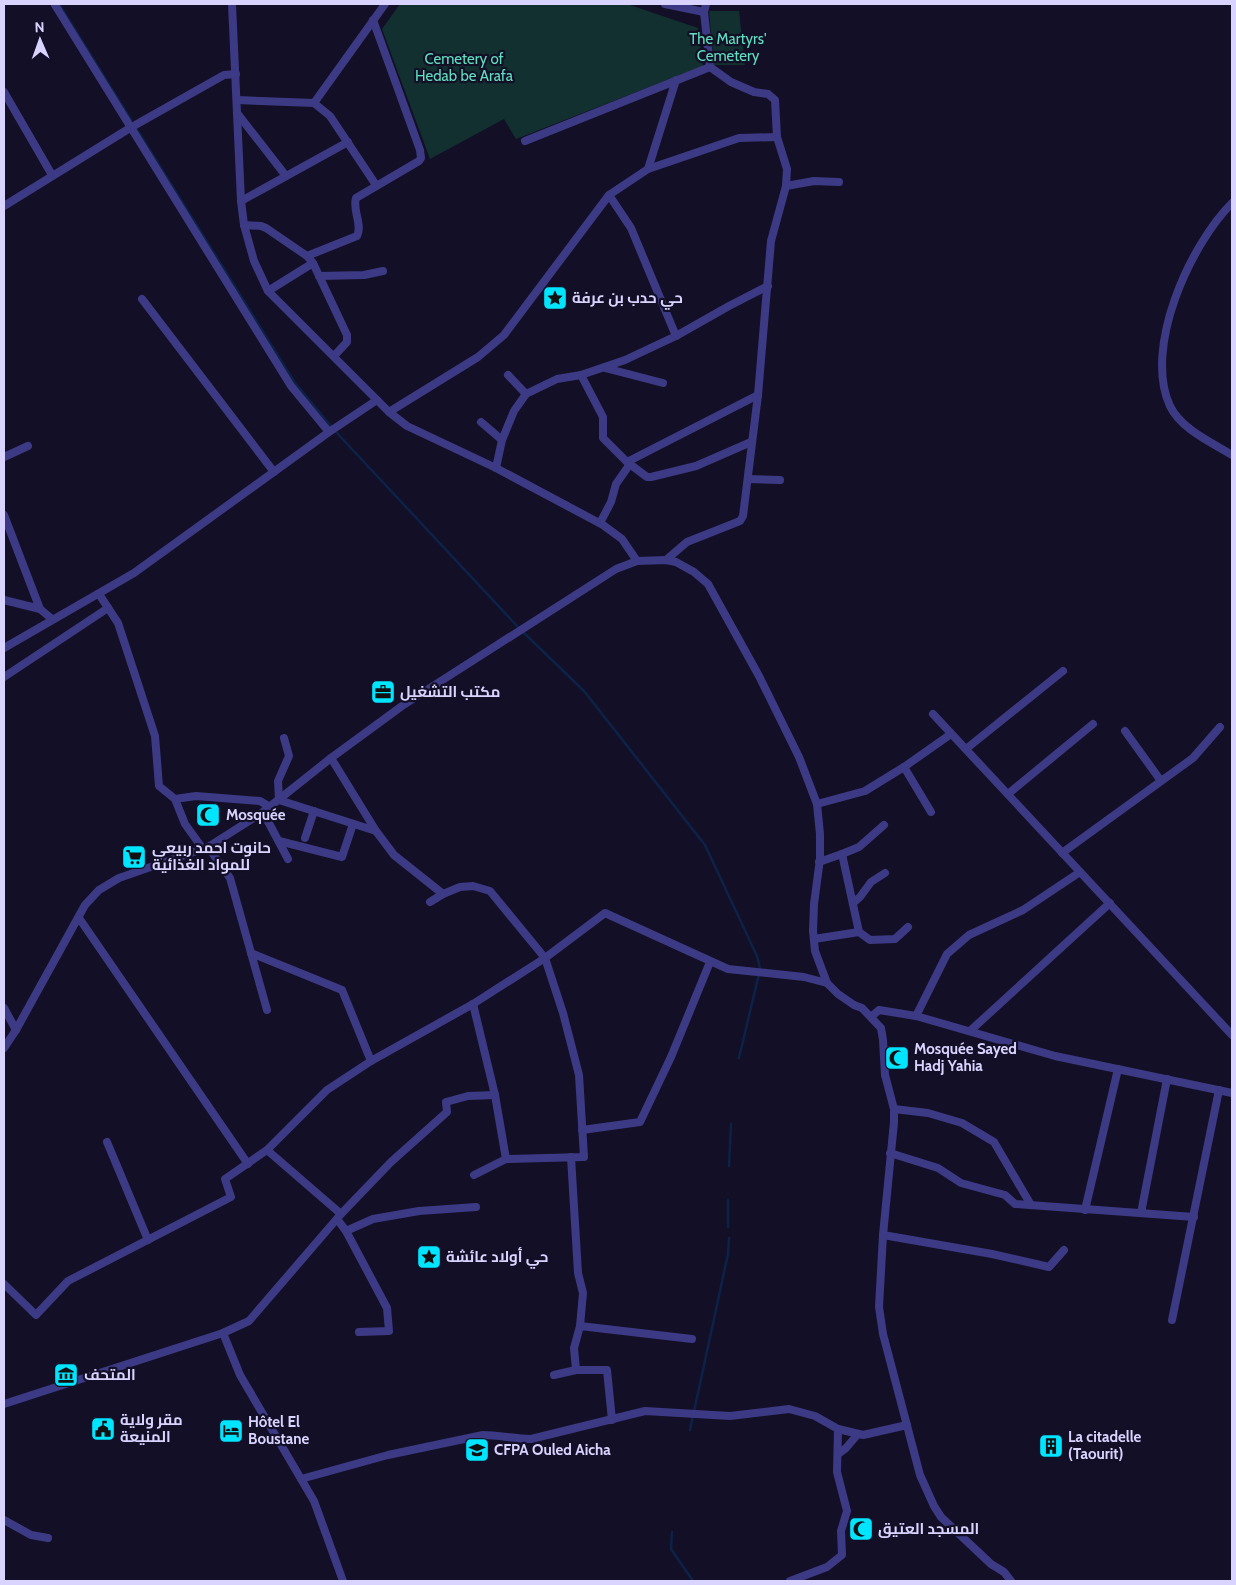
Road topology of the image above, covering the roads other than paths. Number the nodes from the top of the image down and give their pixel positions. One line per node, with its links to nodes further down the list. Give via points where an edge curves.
1 (232, 4): 8 (street)
2 (385, 4): 6 (street)
3 (665, 4): 5 (street)
4 (55, 5): 14 (street)
5 (705, 8): 7 (street)
6 (373, 20): 12 (street); 22 (street, via 421,154 418,161)
7 (710, 67): 9 (street); 15 (street, via 731,82 772,96 776,104)
8 (236, 74): 11 (street); 14 (street, via 224,75)
9 (676, 80): 16 (street); 18 (street)
10 (4, 92): 19 (street)
11 (237, 100): 12 (street); 13 (street)
12 (314, 103): 17 (street, via 330,116)
13 (238, 113): 20 (street); 25 (street)
14 (130, 128): 19 (street); 47 (street, via 292,386)
15 (778, 137): 18 (street, via 739,138); 23 (street, via 788,170)
16 (525, 141)
17 (348, 142): 20 (street); 22 (street)
18 (648, 169): 24 (street)
19 (52, 175): 27 (street)
20 (286, 176): 25 (street)
21 (839, 182): 23 (street, via 814,181)
22 (376, 185): 29 (street, via 355,201 357,236)
23 (786, 186): 33 (street, via 771,241)
24 (609, 195): 36 (street, via 631,228); 45 (street, via 504,335 478,357)
25 (241, 201): 28 (street)
26 (1232, 203): 51 (street, via 1195,252 1179,284 1162,359 1162,384 1170,407 1179,420)
27 (4, 206)
28 (244, 225): 29 (street, via 261,226); 34 (street, via 254,261)
29 (307, 256): 30 (street)
30 (313, 263): 32 (street); 34 (street)
31 (383, 270): 32 (street, via 364,275)
32 (319, 276): 37 (street, via 348,339)
33 (768, 286): 36 (street); 43 (street)
34 (268, 291): 37 (street)
35 (142, 299): 55 (street)
36 (676, 336): 38 (street)
37 (334, 356): 44 (street)
38 (603, 368): 40 (street); 41 (street)
39 (508, 374): 42 (street)
40 (581, 375): 42 (street, via 557,379); 53 (street, via 603,417 603,438)
41 (663, 383)
42 (526, 394): 48 (street, via 514,411)
43 (758, 395): 49 (street); 53 (street)
44 (377, 400): 45 (street); 47 (street)
45 (388, 412): 54 (street, via 407,426)
46 (481, 422): 48 (street)
47 (329, 432): 55 (street)
48 (502, 440): 54 (street)
49 (752, 442): 53 (street, via 696,466 654,477 647,477); 56 (street)
50 (28, 446): 52 (street)
51 (1232, 455)
52 (4, 457)
53 (629, 463): 59 (street, via 616,484)
54 (496, 468): 59 (street)
55 (274, 472): 62 (street, via 134,573)
56 (749, 478): 57 (street); 60 (street, via 740,521 687,542)
57 (780, 480)
58 (4, 515): 65 (street)
59 (600, 523): 61 (street, via 622,539)
60 (666, 560): 61 (street); 83 (street, via 694,572 708,584 759,676 799,757)
61 (637, 561): 77 (street, via 616,569 402,706)
62 (99, 594): 64 (street); 66 (street)
63 (4, 600): 65 (street)
64 (108, 608): 69 (street); 81 (street, via 118,623 155,736 159,786)
65 (40, 609): 66 (street)
66 (52, 619): 67 (street)
67 (4, 648)
68 (1063, 671): 76 (street)
69 (4, 677)
70 (933, 714): 74 (street)
71 (1093, 724): 80 (street)
72 (1220, 727): 79 (street, via 1193,758)
73 (1125, 731): 79 (street)
74 (951, 734): 76 (street); 78 (street)
75 (284, 738): 82 (street, via 289,756 278,781)
76 (966, 750): 80 (street)
77 (331, 758): 82 (street); 90 (street)
78 (904, 767): 83 (street, via 865,791); 87 (street)
79 (1161, 781): 94 (street)
80 (1008, 794): 94 (street)
81 (174, 799): 84 (street, via 196,796 251,800); 93 (street, via 185,824)
82 (279, 800): 84 (street); 85 (street)
83 (817, 804): 97 (street)
84 (270, 807): 86 (street)
85 (314, 811): 88 (street); 91 (street)
86 (264, 812): 92 (street); 93 (street)
87 (931, 812)
88 (353, 824): 90 (street); 92 (street, via 342,857)
89 (884, 825): 95 (street, via 859,847)
90 (376, 831): 100 (street, via 394,854)
91 (305, 838)
92 (279, 841): 96 (street)
93 (205, 848): 104 (street, via 108,884 98,890); 108 (street, via 230,878)
94 (1062, 853): 98 (street)
95 (842, 854): 97 (street); 102 (street)
96 (288, 859)
97 (819, 862): 107 (street)
98 (1080, 872): 103 (street); 116 (street, via 1023,910 969,935 947,954)
99 (885, 873): 102 (street, via 871,882)
100 (443, 894): 101 (street); 109 (street, via 473,886 490,891)
101 (430, 902)
102 (853, 903): 106 (street)
103 (1110, 904): 118 (street); 119 (street)
104 (78, 918): 117 (street); 134 (street)
105 (908, 927): 106 (street, via 894,939 870,940)
106 (860, 932): 107 (street)
107 (814, 938): 111 (street, via 815,951)
108 (251, 953): 114 (street); 121 (street, via 342,990)
109 (544, 958): 110 (street, via 605,913); 112 (street); 128 (street, via 579,1074)
110 (710, 962): 111 (street, via 728,969); 128 (street, via 640,1122)
111 (827, 983): 115 (street)
112 (473, 1004): 121 (street); 126 (street)
113 (4, 1008): 117 (street)
114 (267, 1010)
115 (872, 1016): 116 (street, via 879,1010); 127 (street, via 881,1028 885,1075)
116 (916, 1016): 118 (street)
117 (16, 1030): 120 (street)
118 (970, 1031): 122 (street, via 1055,1056)
119 (1232, 1035)
120 (4, 1048)
121 (371, 1061): 130 (street, via 327,1090)
122 (1118, 1069): 123 (street); 138 (street)
123 (1167, 1080): 124 (street); 139 (street)
124 (1219, 1090): 125 (street); 141 (street)
125 (1232, 1093)
126 (495, 1095): 133 (street); 140 (street, via 468,1096 446,1102 447,1112 391,1162)
127 (894, 1108): 131 (street); 136 (street, via 962,1123 994,1142)
128 (582, 1130): 132 (street, via 584,1157)
129 (107, 1142): 144 (street)
130 (267, 1150): 134 (street); 140 (street)
131 (890, 1153): 136 (street, via 938,1168 961,1183 1004,1195 1015,1204); 143 (street)
132 (571, 1157): 133 (street); 148 (street, via 578,1273 583,1294)
133 (506, 1159): 135 (street)
134 (248, 1164): 144 (street, via 225,1178 231,1197)
135 (474, 1175)
136 (1031, 1205): 138 (street)
137 (476, 1207): 142 (street, via 419,1211 373,1219)
138 (1085, 1210): 139 (street)
139 (1141, 1213): 141 (street)
140 (339, 1217): 142 (street); 150 (street, via 249,1321)
141 (1194, 1217): 147 (street)
142 (346, 1231): 149 (street, via 387,1308 389,1331)
143 (883, 1235): 145 (street, via 992,1254 1048,1268); 156 (street, via 879,1307)
144 (148, 1240): 146 (street, via 68,1281 36,1315)
145 (1064, 1250)
146 (4, 1284)
147 (1172, 1320)
148 (580, 1326): 151 (street); 152 (street, via 574,1348)
149 (359, 1332)
150 (223, 1333): 154 (street); 160 (street, via 240,1375)
151 (692, 1339)
152 (576, 1370): 153 (street); 155 (street, via 607,1370)
153 (554, 1375)
154 (4, 1404)
155 (612, 1420): 157 (street, via 645,1411 730,1416 790,1409 815,1416); 160 (street, via 531,1439 483,1435 388,1454)
156 (907, 1425): 158 (street); 165 (street, via 920,1475 941,1517)
157 (838, 1429): 158 (street); 159 (street)
158 (858, 1434): 159 (street)
159 (838, 1454): 164 (street, via 837,1472 847,1511 841,1531 842,1555 827,1567)
160 (301, 1479): 163 (street, via 314,1501)
161 (4, 1520): 162 (street, via 31,1535)
162 (48, 1538)
163 (343, 1581)
164 (790, 1581)
165 (1011, 1581)

